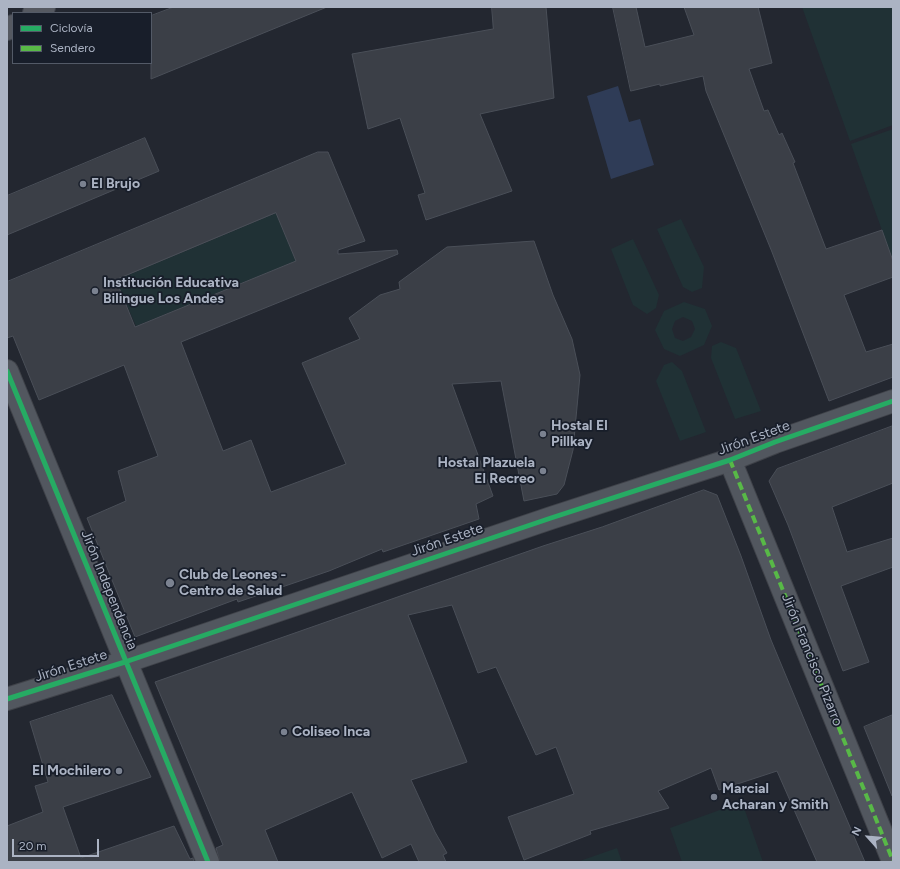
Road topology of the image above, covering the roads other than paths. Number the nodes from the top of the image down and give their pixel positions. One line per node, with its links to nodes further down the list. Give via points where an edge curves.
1 (7, 371): 4 (street, Jirón Independencia)
2 (893, 401): 3 (street, Jirón Estete)
3 (730, 460): 4 (street, Jirón Estete); 6 (street, Jirón Francisco Pizarro)
4 (125, 662): 5 (street, Jirón Estete); 7 (street, Jirón Independencia)
5 (7, 699)
6 (893, 861)
7 (208, 862)

